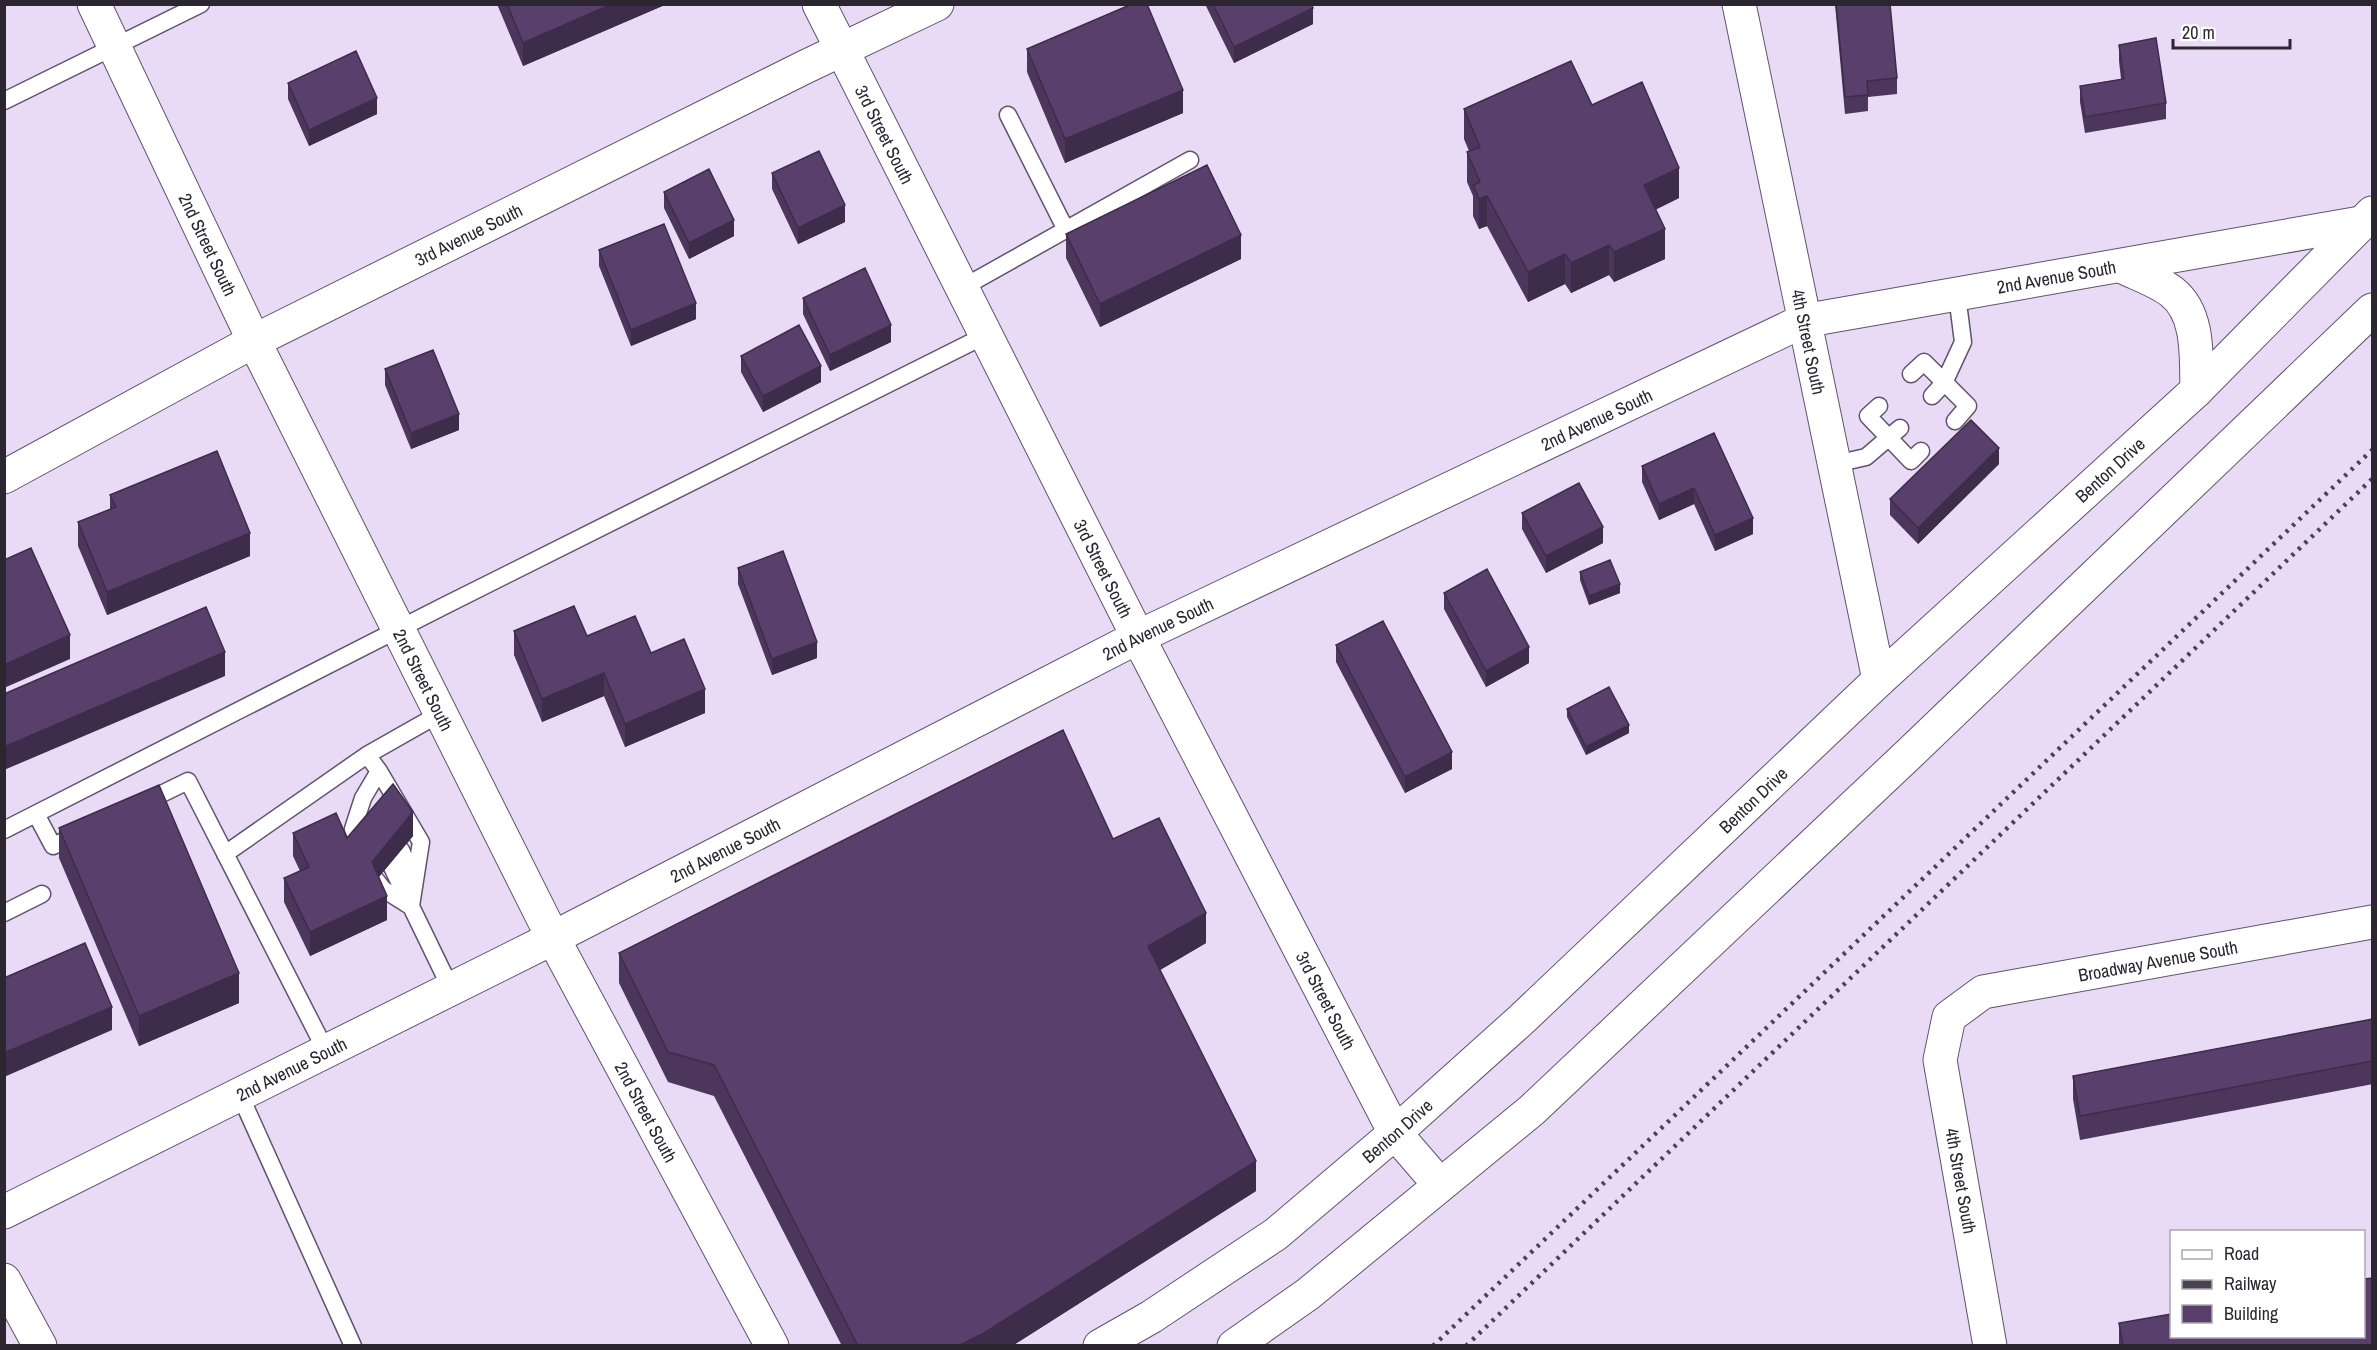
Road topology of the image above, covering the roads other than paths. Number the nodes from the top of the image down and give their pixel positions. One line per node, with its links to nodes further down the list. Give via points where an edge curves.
1 (94, 4): 6 (street, 2nd Street South)
2 (201, 4): 6 (lane)
3 (819, 4): 7 (street, 3rd Street South)
4 (937, 4): 7 (street, 3rd Avenue South)
5 (1739, 4): 17 (street, 4th Street South)
6 (114, 47): 8 (lane); 19 (street, 2nd Street South)
7 (841, 50): 14 (street, 3rd Street South); 19 (street, 3rd Avenue South)
8 (4, 101)
9 (1008, 115): 12 (lane)
10 (1190, 160): 12 (lane)
11 (2369, 219): 13 (street, 2nd Avenue South); 22 (street, Benton Drive)
12 (1066, 230): 14 (lane)
13 (2121, 266): 15 (street, 2nd Avenue South); 22 (street, via 2172,292 2187,310 2195,336)
14 (962, 288): 18 (street, 3rd Street South)
15 (1957, 295): 17 (street, 2nd Avenue South); 21 (lane, via 1963,342)
16 (2373, 309): 58 (street, via 1612,1036 1532,1110)
17 (1803, 321): 28 (street, 4th Street South); 31 (street, 2nd Avenue South)
18 (986, 335): 30 (lane); 31 (street, 3rd Street South)
19 (254, 341): 29 (street, 3rd Avenue South); 30 (street, 2nd Street South)
20 (1911, 374): 21 (lane, via 1924,362)
21 (1944, 383): 23 (lane); 25 (lane, via 1968,406)
22 (2197, 390): 32 (street, Benton Drive)
23 (1932, 396)
24 (1879, 406): 26 (lane, via 1868,416)
25 (1955, 421)
26 (1895, 433): 27 (lane, via 1911,461); 28 (lane, via 1866,457)
27 (1921, 451)
28 (1835, 464): 32 (street, 4th Street South)
29 (4, 477)
30 (399, 629): 33 (street, 2nd Street South); 39 (lane)
31 (1138, 637): 52 (street, 2nd Avenue South); 57 (street, 3rd Street South)
32 (1879, 680): 57 (street, Benton Drive, via 1522,1019)
33 (441, 713): 34 (lane); 52 (street, 2nd Street South)
34 (367, 755): 35 (lane); 45 (lane)
35 (379, 771): 36 (lane); 49 (lane, via 422,842)
36 (363, 798): 37 (lane); 40 (lane); 43 (lane, via 354,829)
37 (381, 807)
38 (126, 811): 45 (lane, via 188,781)
39 (36, 814): 41 (lane, via 53,846); 42 (lane)
40 (371, 823)
41 (95, 826)
42 (4, 830)
43 (360, 846)
44 (401, 850): 49 (lane, via 408,866)
45 (225, 854): 55 (lane)
46 (390, 863): 49 (lane)
47 (376, 880): 49 (lane, via 383,889)
48 (42, 894): 50 (lane)
49 (411, 906): 53 (lane)
50 (4, 913)
51 (2373, 922): 54 (street, Broadway Avenue South, via 1983,992)
52 (553, 938): 53 (street, 2nd Avenue South); 63 (street, 2nd Street South)
53 (451, 989): 55 (street, 2nd Avenue South)
54 (1949, 1017): 66 (street, 4th Street South, via 1940,1060)
55 (326, 1051): 56 (street, 2nd Avenue South)
56 (240, 1095): 59 (street, 2nd Avenue South); 62 (lane)
57 (1395, 1133): 58 (street, 3rd Street South); 64 (street, Benton Drive, via 1276,1234)
58 (1439, 1184): 65 (street, via 1308,1294)
59 (4, 1212)
60 (4, 1280): 61 (street)
61 (40, 1346)
62 (353, 1346)
63 (772, 1346)
64 (1100, 1346)
65 (1234, 1346)
66 (1990, 1346)

